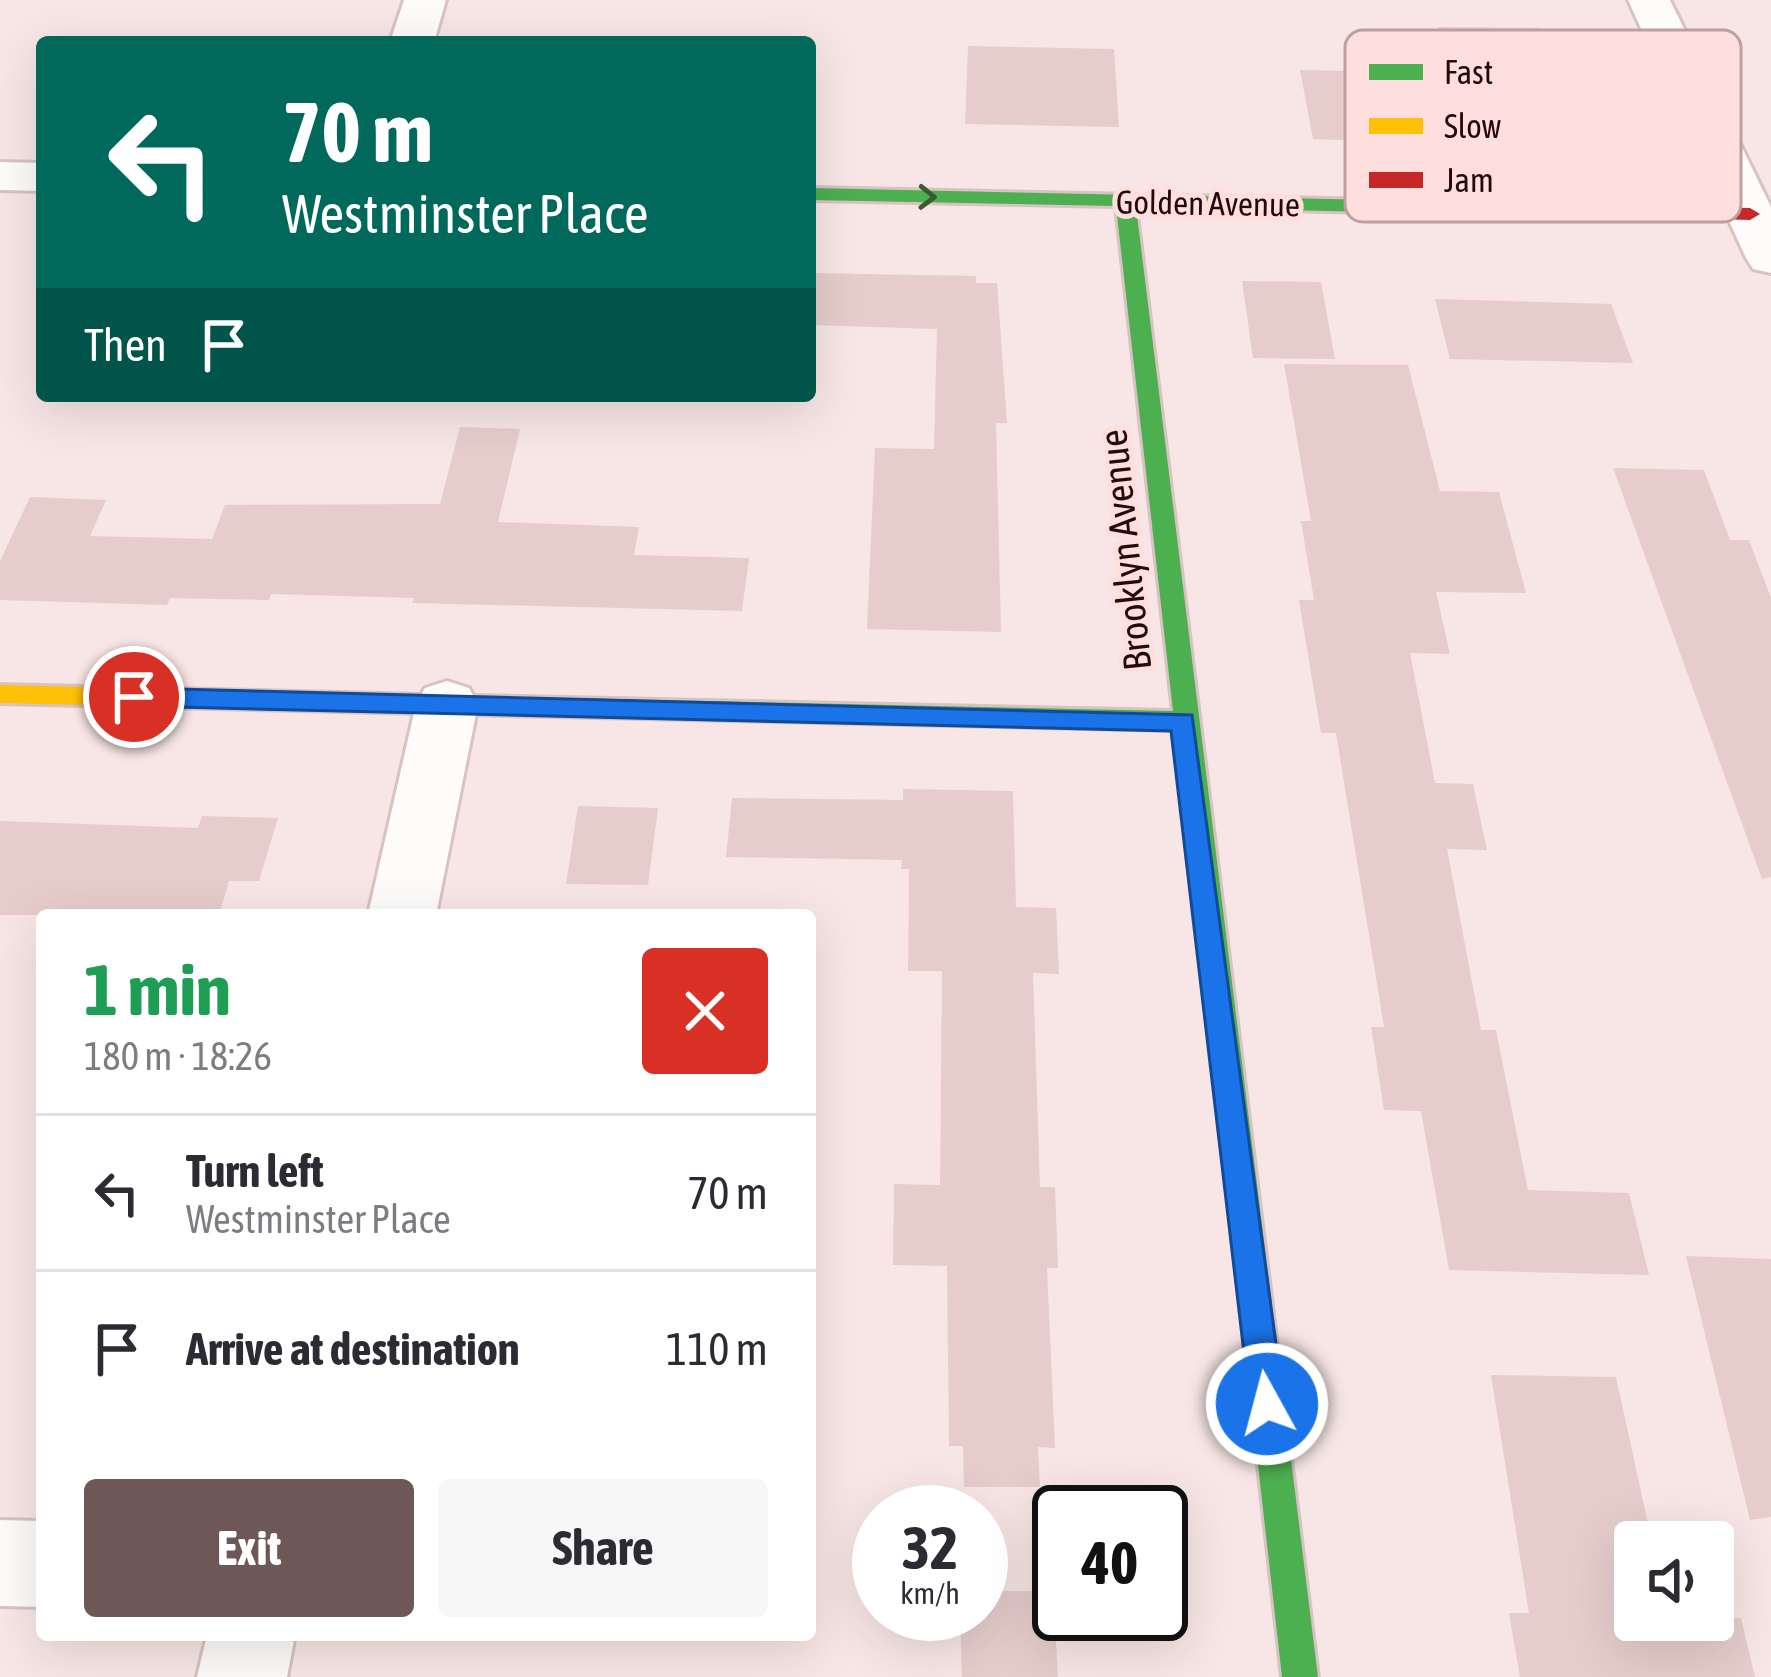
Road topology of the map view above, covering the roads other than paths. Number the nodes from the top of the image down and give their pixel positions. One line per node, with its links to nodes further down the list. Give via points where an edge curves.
1 (425, 0): 4 (street)
2 (1649, 0): 3 (street)
3 (1663, 30)
4 (414, 36)
5 (0, 176): 6 (street)
6 (36, 177)
7 (816, 194): 9 (street, Golden Avenue, one-way to 9)
8 (1741, 195): 12 (street)
9 (1125, 201): 10 (street, Golden Avenue); 16 (street, Brooklyn Avenue)
10 (1345, 206)
11 (1741, 214): 12 (street, Golden Avenue)
12 (1750, 214): 13 (street)
13 (1771, 258)
14 (0, 694): 15 (street)
15 (447, 704): 16 (street); 17 (street)
16 (1183, 722): 22 (street, Brooklyn Avenue)
17 (403, 909)
18 (0, 1563): 19 (street)
19 (36, 1564)
20 (250, 1641): 21 (street)
21 (242, 1677)
22 (1300, 1677)

